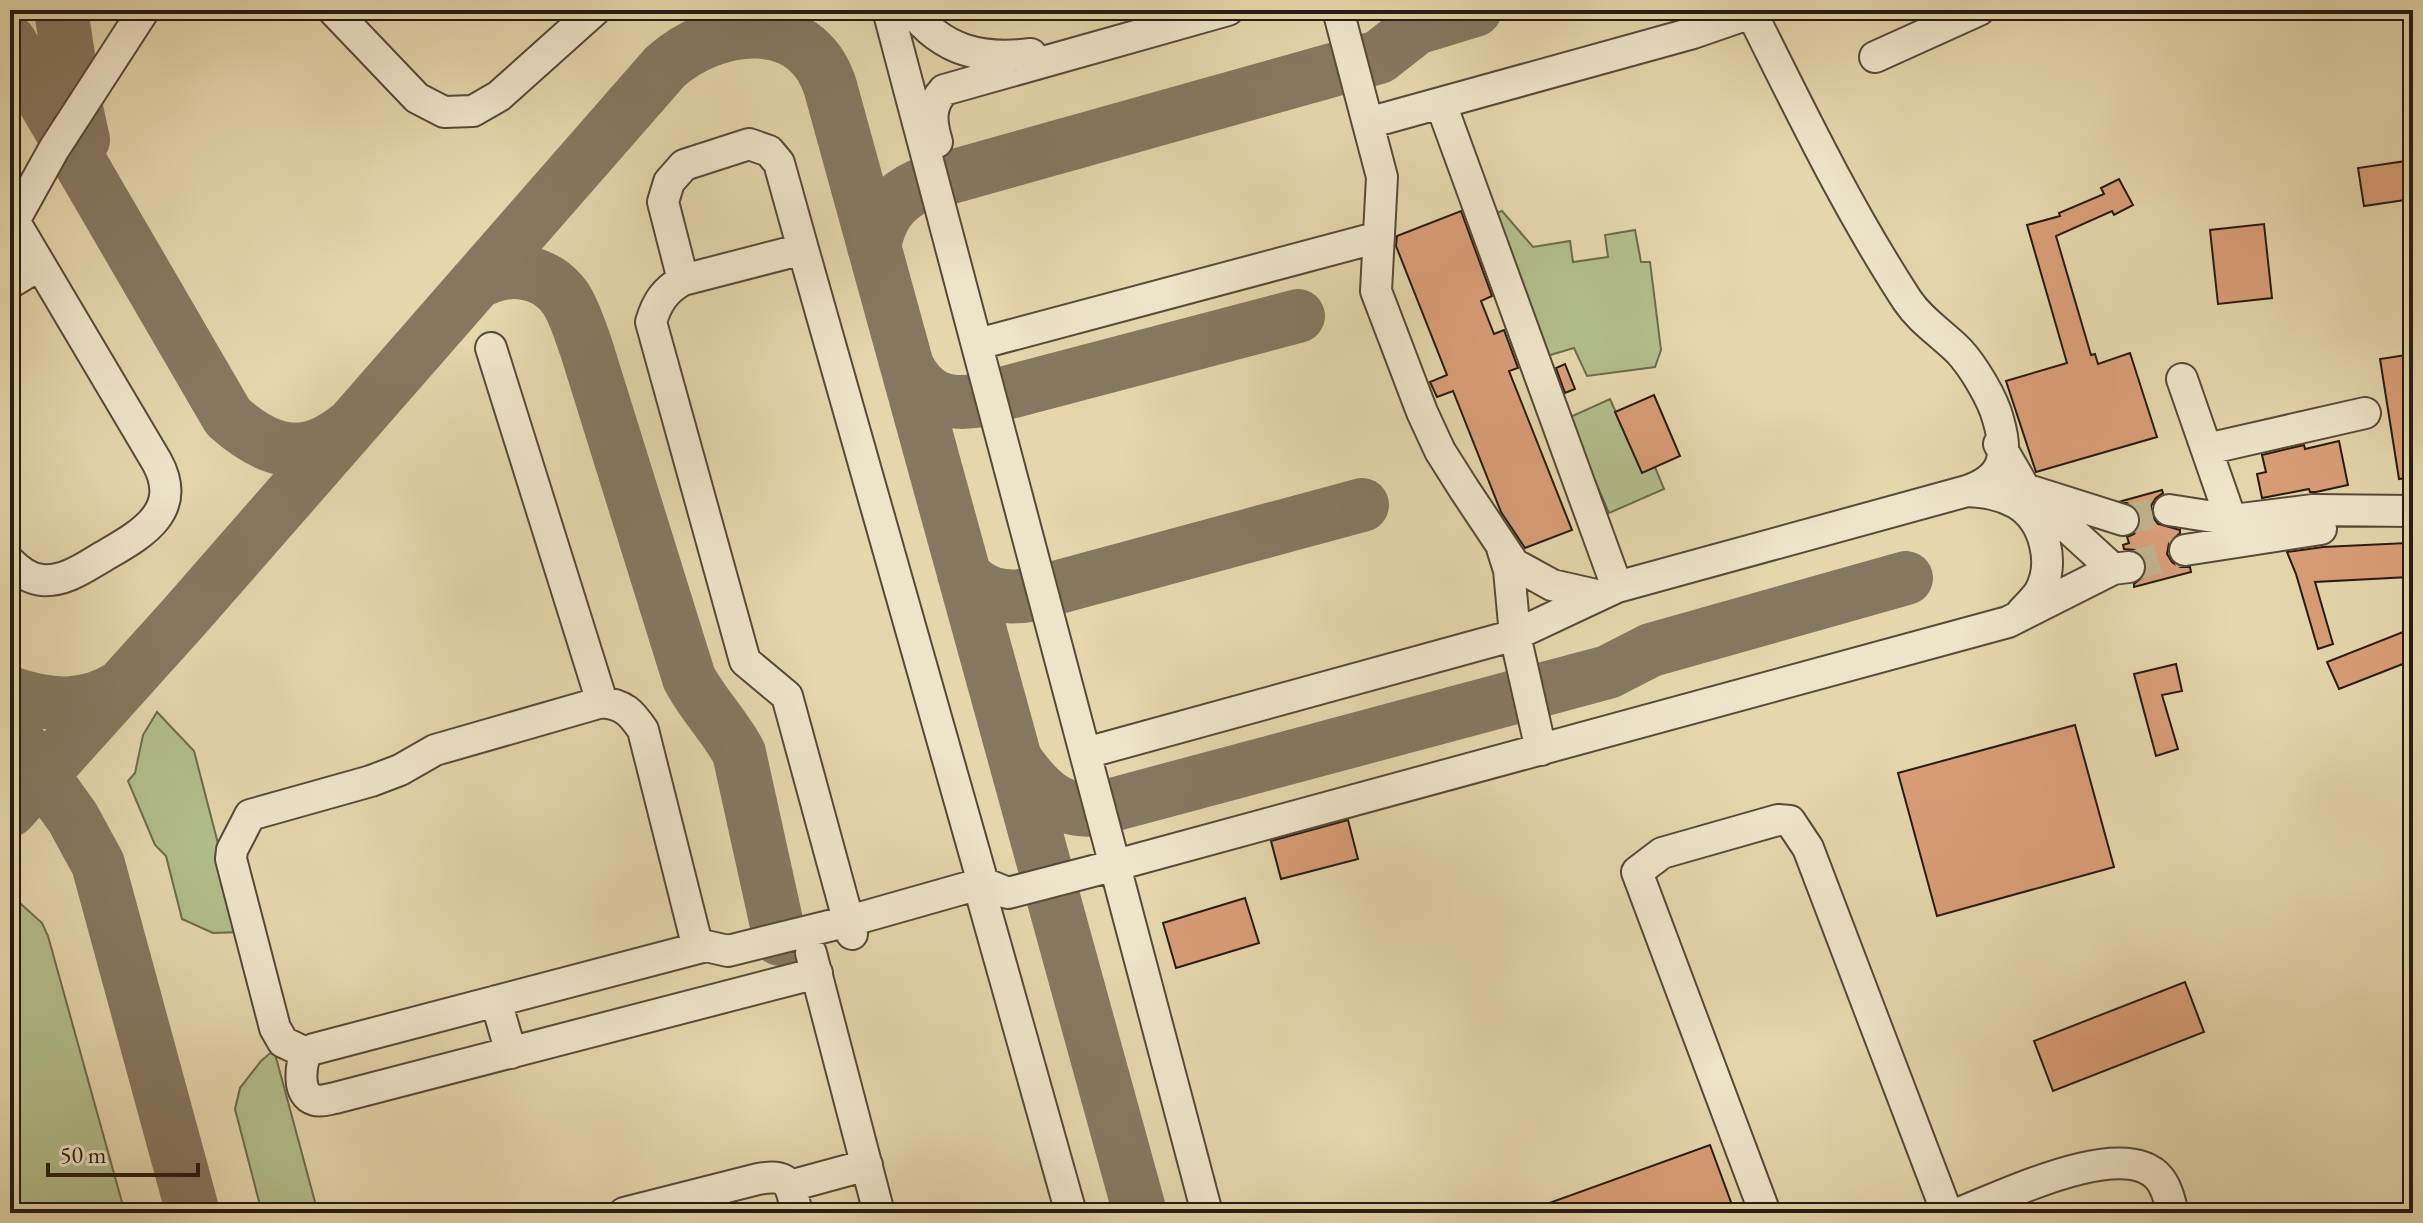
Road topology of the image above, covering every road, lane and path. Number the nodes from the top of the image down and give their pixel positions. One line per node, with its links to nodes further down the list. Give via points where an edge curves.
1 (144, 10): 20 (lane)
2 (333, 10): 5 (lane, via 417,98 444,112 473,111 499,96)
3 (354, 10): 4 (lane, via 429,89 449,98 470,98 492,85)
4 (576, 10)
5 (595, 10)
6 (888, 10): 16 (lane)
7 (911, 10): 14 (lane)
8 (1228, 10): 13 (lane)
9 (1323, 10): 21 (lane, via 1371,185)
10 (1338, 10): 19 (lane)
11 (1979, 10): 15 (lane)
12 (1745, 12): 18 (lane, via 1693,33); 31 (lane, via 1858,241 1901,310 1968,380)
13 (1168, 17): 14 (lane, via 1031,54 976,53); 17 (lane)
14 (941, 41): 16 (lane, via 914,45); 17 (lane, via 958,61 956,78)
15 (1875, 57)
16 (905, 71): 17 (lane, via 919,91); 26 (lane)
17 (944, 90): 26 (lane, via 933,106 933,126)
18 (1441, 104): 19 (lane); 43 (lane)
19 (1368, 123): 21 (lane, via 1382,177)
20 (12, 218): 23 (lane)
21 (1374, 238): 26 (lane); 41 (lane, via 1376,291 1422,412)
22 (803, 249): 24 (lane); 24 (lane, via 779,163 769,151 749,144 679,167 669,182 663,202); 50 (lane)
23 (40, 265): 25 (lane); 42 (lane, via 160,467 165,497 143,532 69,576 38,580)
24 (683, 280): 51 (lane, via 655,307 653,336 745,661 787,696)
25 (10, 283)
26 (984, 343): 48 (lane)
27 (491, 348): 46 (lane)
28 (2182, 379): 30 (lane)
29 (2365, 413): 30 (lane)
30 (2207, 449): 38 (lane)
31 (2004, 453): 32 (lane); 33 (lane, via 1993,478)
32 (2025, 489): 36 (lane); 39 (lane); 44 (lane, via 2121,568)
33 (1967, 491): 39 (lane, via 1995,494 2020,505); 43 (lane)
34 (2169, 510): 38 (lane)
35 (2413, 511): 38 (lane, via 2313,510)
36 (2123, 520)
37 (2413, 526): 38 (lane)
38 (2236, 532): 40 (lane)
39 (2042, 534): 44 (lane, via 2047,562 2041,589)
40 (2185, 550)
41 (1505, 557): 43 (lane, via 1552,585); 45 (lane)
42 (10, 562)
43 (1607, 591): 45 (lane)
44 (2008, 622): 47 (lane)
45 (1515, 635): 47 (lane); 48 (lane)
46 (602, 702): 53 (lane, via 631,712 643,730); 55 (lane, via 448,745 371,781 250,815 231,859 278,1035)
47 (1541, 750): 49 (lane)
48 (1091, 752): 49 (lane)
49 (1120, 871): 50 (lane, via 1100,882 1010,906); 63 (lane)
50 (982, 890): 51 (lane); 61 (lane, via 974,913); 62 (lane)
51 (850, 928): 52 (lane)
52 (802, 947): 53 (lane); 56 (lane); 57 (lane)
53 (698, 948): 54 (lane)
54 (496, 1001): 55 (lane); 56 (lane)
55 (306, 1053): 56 (lane, via 301,1080 307,1096 317,1101)
56 (511, 1053)
57 (867, 1165): 58 (lane); 60 (lane)
58 (794, 1200): 59 (lane, via 786,1180 767,1178)
59 (624, 1213)
60 (879, 1213)
61 (1057, 1213)
62 (1071, 1213)
63 (1207, 1213)
64 (1765, 1213): 65 (lane, via 1637,872 1662,853 1778,820 1790,821 1808,848)
65 (1947, 1213)
66 (1959, 1213): 67 (lane, via 2075,1170 2115,1163 2141,1165 2159,1178)
67 (2173, 1213)

